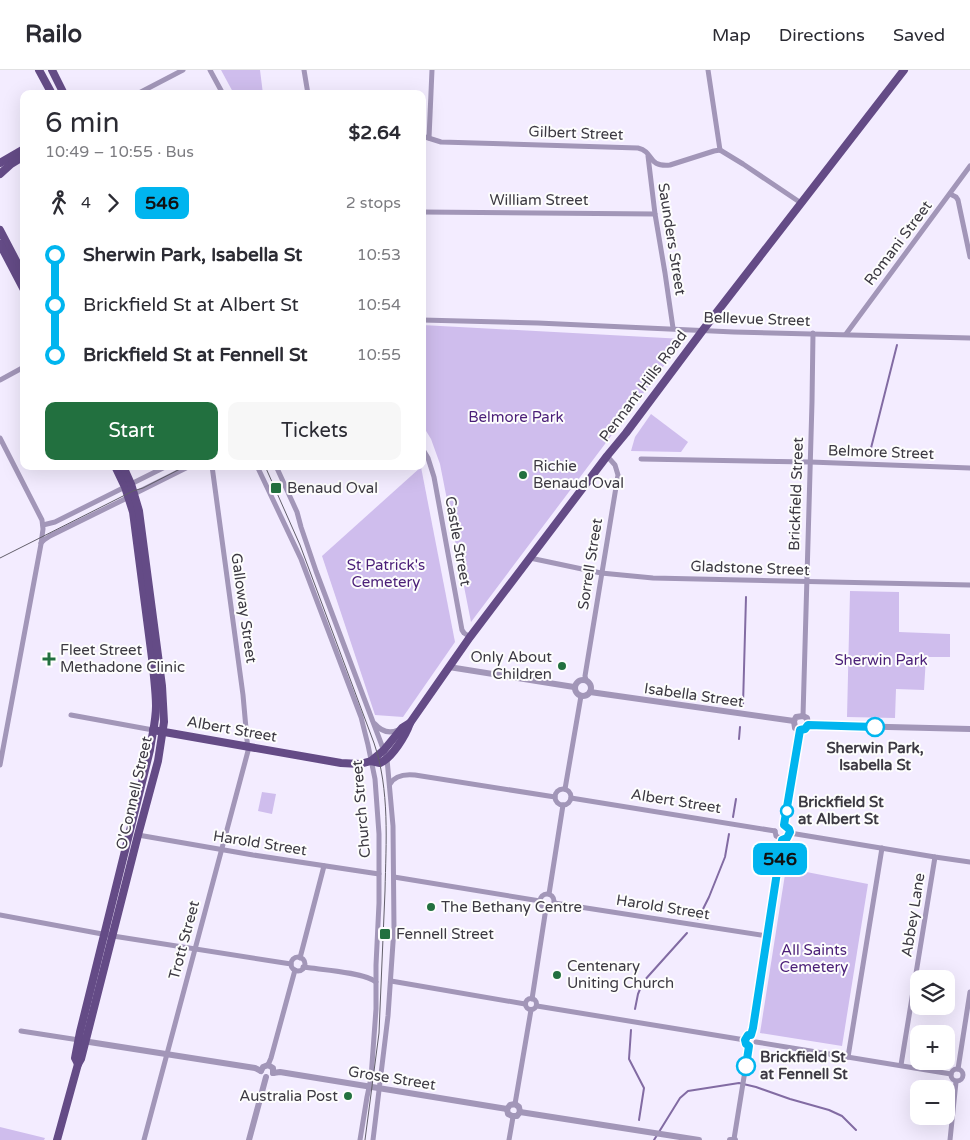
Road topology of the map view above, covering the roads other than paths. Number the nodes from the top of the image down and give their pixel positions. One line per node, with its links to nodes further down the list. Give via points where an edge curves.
1 (39, 70): 9 (main road)
2 (52, 70): 10 (main road)
3 (183, 70): 11 (street)
4 (210, 70): 12 (street)
5 (304, 70): 13 (street)
6 (432, 70): 15 (street)
7 (708, 70): 16 (street)
8 (904, 70): 24 (main road, Pennant Hills Road)
9 (50, 90)
10 (62, 90)
11 (145, 90)
12 (221, 90)
13 (307, 90)
14 (426, 137): 15 (street, Gilbert Street)
15 (430, 138): 18 (street, Gilbert Street, via 441,142 634,148)
16 (720, 150): 18 (street, Gilbert Street, via 670,165 657,164); 24 (street)
17 (20, 151): 20 (main road)
18 (648, 154): 26 (street, Saunders Street)
19 (20, 158): 22 (main road)
20 (0, 163)
21 (970, 166): 23 (street, Romani Street)
22 (0, 174)
23 (950, 194): 29 (street, via 958,200); 36 (street, Romani Street)
24 (801, 203): 34 (main road, Pennant Hills Road)
25 (426, 212): 26 (street, William Street)
26 (655, 214): 33 (street, Saunders Street)
27 (0, 230): 30 (main road)
28 (0, 244): 31 (main road)
29 (970, 257)
30 (20, 268)
31 (20, 282)
32 (426, 320): 33 (street, Bellevue Street)
33 (673, 328): 34 (street, Bellevue Street)
34 (703, 330): 35 (street, Bellevue Street); 42 (main road, Pennant Hills Road)
35 (813, 333): 36 (street, Bellevue Street); 44 (street, Brickfield Street)
36 (846, 334): 37 (street, Bellevue Street)
37 (970, 338)
38 (20, 369): 39 (street)
39 (0, 380)
40 (0, 438): 56 (street)
41 (426, 456): 62 (street, Castle Street, via 434,477 462,630)
42 (607, 456): 58 (main road, Pennant Hills Road); 59 (street, Sorrell Street, via 618,475)
43 (641, 459): 44 (street, Belmore Street)
44 (810, 462): 45 (street, Belmore Street); 60 (street, Brickfield Street)
45 (970, 468)
46 (118, 470): 54 (main road, O'Connell Street)
47 (124, 470): 54 (main road, O'Connell Street)
48 (159, 470): 54 (street)
49 (182, 470): 55 (street)
50 (209, 470): 53 (street)
51 (259, 470): 82 (street, Church Street, via 306,571 361,717)
52 (278, 470): 71 (street, Church Street, via 297,512)
53 (212, 473): 79 (street, Galloway Street)
54 (128, 485): 55 (main road, O'Connell Street); 56 (street)
55 (131, 495): 57 (street, via 46,538); 76 (main road, O'Connell Street, via 156,690); 78 (main road, O'Connell Street, via 139,510 163,694)
56 (43, 525): 57 (street)
57 (41, 544): 83 (street)
58 (530, 558): 59 (street, Gladstone Street); 62 (main road, Pennant Hills Road)
59 (601, 573): 60 (street, Gladstone Street, via 654,578); 64 (street, Sorrell Street)
60 (806, 582): 61 (street, Gladstone Street); 69 (street, Brickfield Street)
61 (970, 586)
62 (470, 638): 63 (main road, Pennant Hills Road)
63 (449, 667): 65 (street); 72 (main road, Pennant Hills Road)
64 (586, 680): 65 (street, via 579,680); 66 (street, via 591,685)
65 (574, 687): 67 (street)
66 (590, 692): 67 (street); 70 (street, Isabella Street)
67 (580, 696): 85 (street)
68 (72, 716): 76 (street, Albert Street)
69 (803, 716): 70 (street); 73 (street)
70 (794, 721): 77 (street, via 794,726)
71 (373, 722): 74 (street, via 388,733); 80 (street, Church Street)
72 (410, 723): 74 (main road, Pennant Hills Road); 81 (main road, Pennant Hills Road, via 408,731)
73 (808, 725): 75 (street); 77 (street)
74 (402, 728): 80 (main road, Pennant Hills Road)
75 (970, 729)
76 (153, 730): 78 (main road, Albert Street); 106 (main road, O'Connell Street)
77 (800, 730): 89 (street)
78 (162, 732): 79 (main road, Albert Street); 92 (main road, O'Connell Street, via 158,761)
79 (248, 746): 82 (main road, Albert Street, via 341,763); 95 (street, Trott Street)
80 (384, 750): 81 (street, Church Street); 82 (main road, Pennant Hills Road)
81 (387, 759): 82 (main road, Albert Street, via 380,763); 84 (street, Church Street)
82 (371, 761): 99 (street, Church Street, via 379,834)
83 (0, 765)
84 (390, 784): 86 (street, via 399,776 409,774); 100 (street, Church Street)
85 (565, 789): 86 (street, via 559,790); 87 (street)
86 (555, 797): 88 (street)
87 (571, 798): 88 (street); 90 (street, Albert Street)
88 (563, 805): 101 (street)
89 (784, 825): 90 (street); 91 (street)
90 (775, 832): 93 (street)
91 (790, 832): 93 (street); 94 (street)
92 (138, 836): 95 (street, Harold Street); 106 (main road, O'Connell Street)
93 (782, 840): 107 (street)
94 (882, 848): 96 (street); 127 (street)
95 (222, 849): 98 (street, Harold Street); 108 (street, Trott Street)
96 (935, 857): 97 (street); 129 (street, Abbey Lane)
97 (970, 862)
98 (324, 866): 99 (street, Harold Street); 109 (street)
99 (379, 874): 114 (street, Church Street)
100 (394, 877): 102 (street); 113 (street, Church Street)
101 (549, 894): 102 (street, via 542,895); 103 (street, via 554,897)
102 (540, 901): 104 (street)
103 (554, 904): 104 (street); 107 (street, Harold Street)
104 (546, 908): 116 (street)
105 (0, 915): 106 (street)
106 (109, 935): 108 (street); 122 (main road, O'Connell Street)
107 (767, 936): 121 (street)
108 (194, 949): 110 (street); 126 (street, Trott Street)
109 (300, 958): 110 (street, via 294,958); 111 (street, via 304,961)
110 (291, 964): 112 (street)
111 (303, 967): 112 (street); 114 (street, via 369,978)
112 (296, 970): 128 (street)
113 (391, 981): 117 (street); 139 (street, Church Street)
114 (376, 982): 138 (street, Church Street)
115 (970, 992): 130 (street)
116 (532, 999): 117 (street); 118 (street)
117 (525, 1004): 119 (street)
118 (537, 1006): 119 (street); 123 (street)
119 (531, 1010): 140 (street)
120 (21, 1031): 122 (street)
121 (751, 1035): 123 (street); 124 (street)
122 (82, 1040): 126 (street); 144 (main road, O'Connell Street, via 81,1059)
123 (745, 1040): 125 (street)
124 (756, 1042): 125 (street); 127 (street)
125 (749, 1046): 152 (street)
126 (167, 1054): 131 (street); 145 (street, Trott Street)
127 (848, 1057): 129 (street)
128 (268, 1065): 131 (street); 132 (street, via 273,1068)
129 (901, 1066): 133 (street)
130 (958, 1069): 133 (street); 134 (street)
131 (261, 1071): 135 (street)
132 (273, 1073): 135 (street); 138 (street, Grose Street)
133 (950, 1074): 137 (street)
134 (963, 1076): 136 (street); 137 (street)
135 (266, 1077): 146 (street)
136 (970, 1078)
137 (956, 1082): 153 (street)
138 (370, 1087): 139 (street, Grose Street); 147 (street, Church Street)
139 (379, 1088): 141 (street, Grose Street); 148 (street, Church Street)
140 (515, 1104): 141 (street); 142 (street)
141 (507, 1109): 143 (street)
142 (520, 1112): 143 (street); 150 (street)
143 (513, 1117): 149 (street)
144 (58, 1140)
145 (144, 1140)
146 (249, 1140)
147 (360, 1140)
148 (372, 1140)
149 (509, 1140)
150 (699, 1140)
151 (730, 1140): 152 (street)
152 (735, 1140)
153 (950, 1140)

